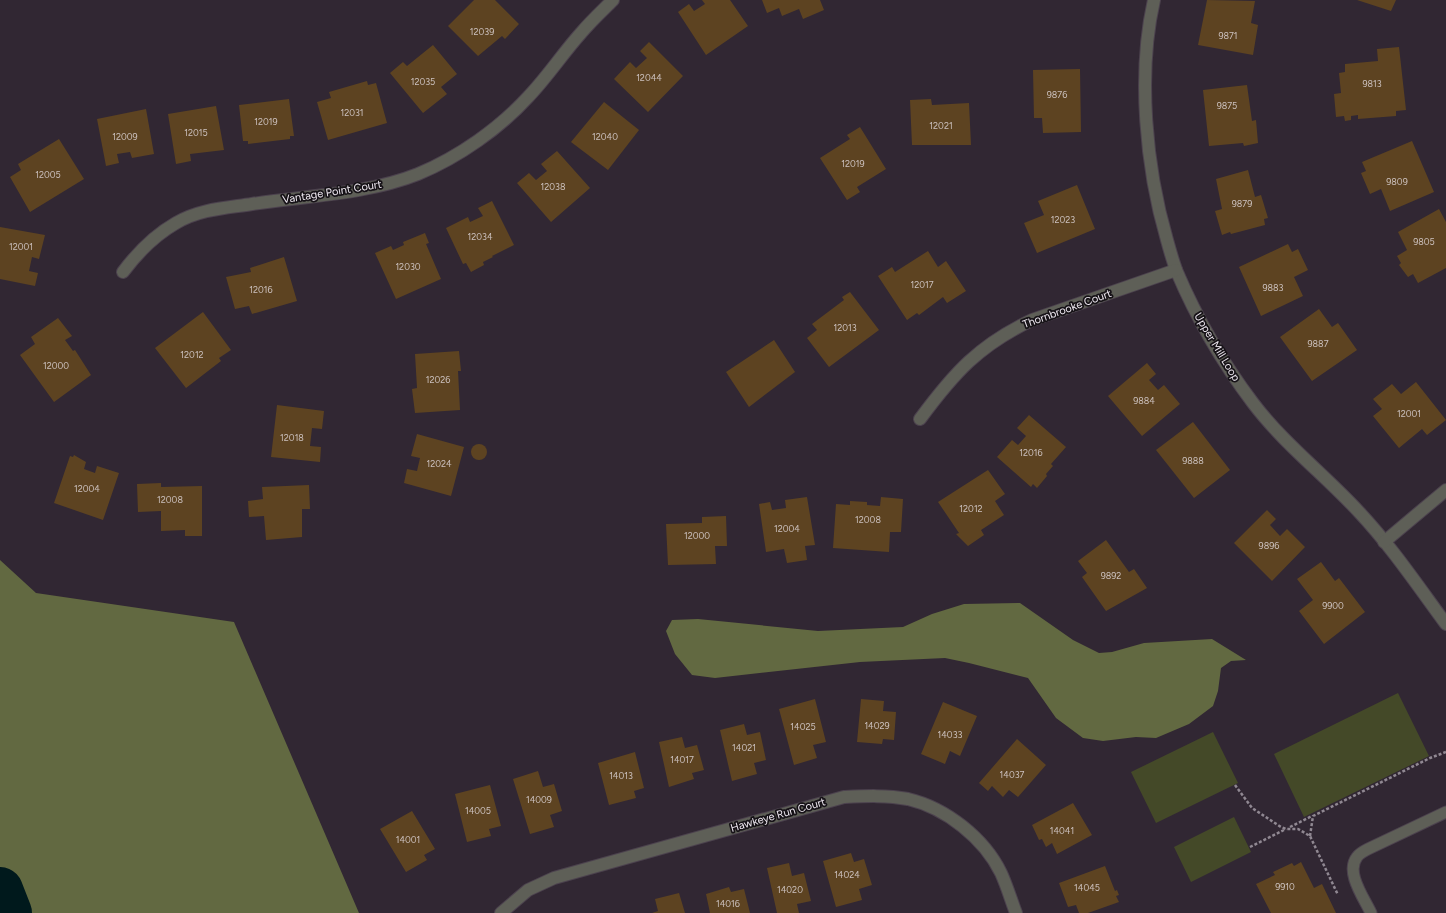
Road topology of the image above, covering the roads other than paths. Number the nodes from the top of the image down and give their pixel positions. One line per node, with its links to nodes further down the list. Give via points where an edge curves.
1 (613, 0): 4 (street, Vantage Point Court, via 582,32 529,96 498,126 462,151 419,173 390,183 352,191 206,210 178,222 156,236 134,257)
2 (1154, 0): 3 (street, Upper Mill Loop, via 1146,58 1146,117 1151,164 1162,222)
3 (1176, 270): 5 (street, Thornbrooke Court, via 1032,320 1011,330 983,348 962,367 946,383); 7 (street, Upper Mill Loop, via 1199,320 1225,364 1254,405 1293,449 1359,512)
4 (123, 272)
5 (920, 419)
6 (1446, 490): 7 (street)
7 (1384, 542): 8 (street, Upper Mill Loop)
8 (1446, 624)
9 (1446, 812): 12 (lane, via 1357,856 1353,866 1355,880)
10 (501, 913): 11 (street, Hawkeye Run Court, via 528,890 554,878 844,797 874,795 923,804 960,824 985,848 1000,873)
11 (1016, 913)
12 (1371, 913)

